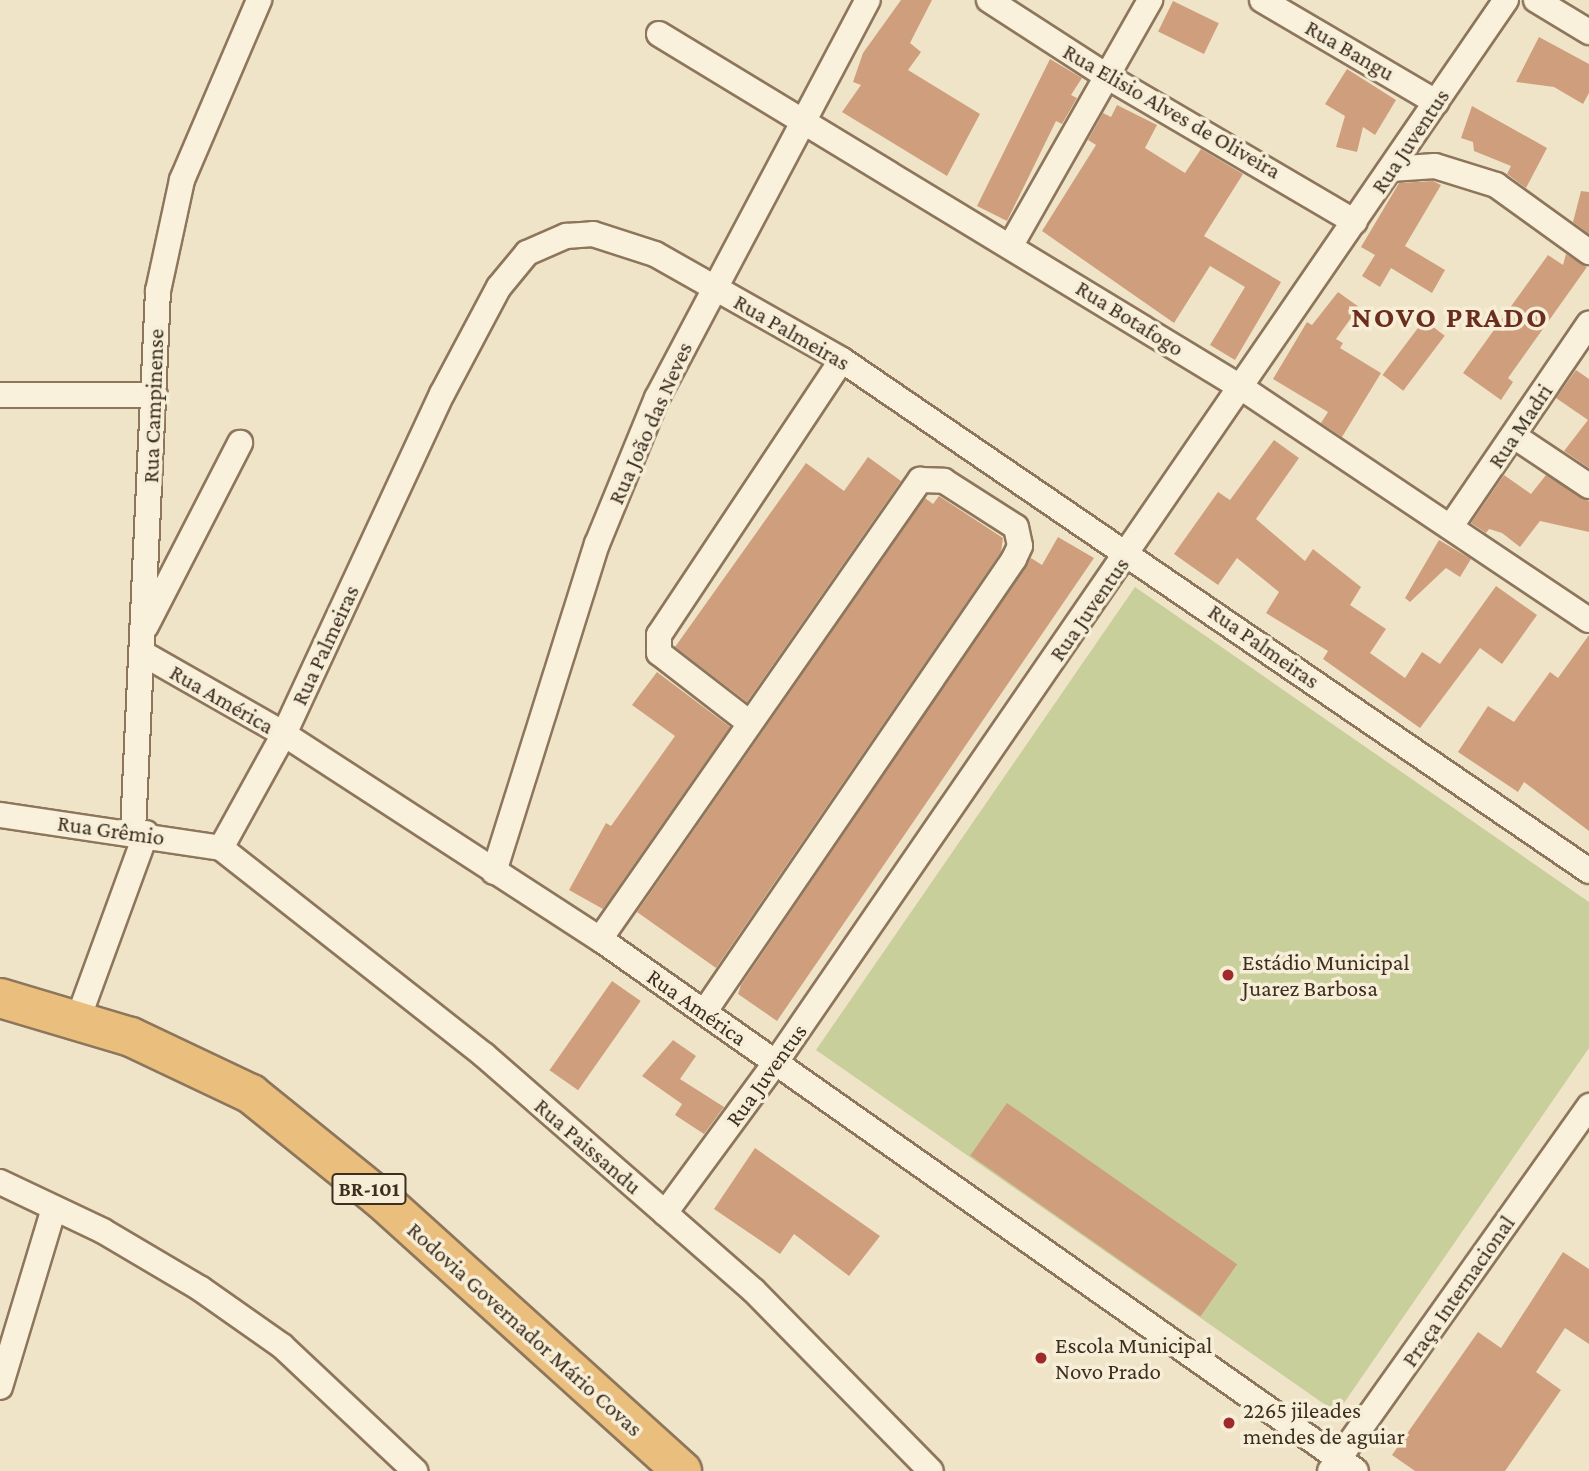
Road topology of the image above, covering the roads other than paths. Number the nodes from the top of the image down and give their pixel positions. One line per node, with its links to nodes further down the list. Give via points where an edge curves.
1 (259, 0): 22 (street, Rua Campinense, via 182,180 158,291)
2 (868, 0): 12 (street, Rua João das Neves)
3 (989, 0): 10 (street, Rua Elisio Alves de Oliveira)
4 (1150, 0): 10 (street)
5 (1262, 0): 11 (street, Rua Bangu)
6 (1506, 0): 11 (street, Rua Juventus)
7 (1536, 0): 8 (street)
8 (1589, 32)
9 (659, 34): 12 (street, Rua Botafogo)
10 (1108, 77): 14 (street, Rua Elisio Alves de Oliveira); 15 (street)
11 (1436, 102): 13 (street, Rua Juventus)
12 (803, 117): 15 (street, Rua Botafogo); 17 (street, Rua João das Neves)
13 (1391, 169): 14 (street, Rua Juventus); 16 (street, via 1434,166 1496,185)
14 (1355, 222): 20 (street, Rua Juventus)
15 (1011, 244): 20 (street, Rua Botafogo)
16 (1589, 252)
17 (714, 287): 19 (street, Rua Palmeiras); 31 (street, Rua Palmeiras, via 655,254 593,234 566,236 527,253 499,287 442,394); 36 (street, Rua João das Neves, via 657,397 597,544)
18 (1589, 324): 23 (street, Rua Madri)
19 (842, 360): 27 (street, Rua Palmeiras); 30 (street, via 659,635 659,653)
20 (1242, 388): 26 (street, Rua Botafogo); 27 (street, Rua Juventus)
21 (0, 395): 22 (street)
22 (155, 395): 29 (street, Rua Campinense)
23 (1514, 436): 25 (street); 26 (street, Rua Madri)
24 (240, 443): 29 (street)
25 (1589, 486)
26 (1451, 526): 28 (street, Rua Botafogo)
27 (1127, 552): 35 (street, Rua Palmeiras); 41 (street, Rua Juventus)
28 (1589, 620)
29 (142, 643): 31 (street, Rua América); 33 (street, Rua Campinense)
30 (747, 721): 37 (street); 39 (street, via 920,480 944,481 1016,527 1020,546 1014,559)
31 (284, 734): 34 (street, Rua Palmeiras); 36 (street, Rua América)
32 (0, 815): 33 (street, Rua Grêmio)
33 (139, 832): 34 (street, Rua Grêmio); 40 (street, Rua Campinense)
34 (221, 848): 45 (street, Rua Paissandu, via 484,1055)
35 (1589, 871)
36 (494, 872): 37 (street, Rua América)
37 (600, 939): 39 (street, Rua América)
38 (0, 998): 40 (highway, Rodovia Governador Mário Covas / BR-101)
39 (705, 1011): 41 (street, Rua América)
40 (78, 1019): 49 (highway, Rodovia Governador Mário Covas / BR-101, via 198,1064 307,1135)
41 (776, 1062): 45 (street, Rua Juventus); 47 (street, Rua América)
42 (1589, 1106): 47 (street, Praça Internacional)
43 (0, 1182): 44 (street)
44 (54, 1208): 46 (street); 48 (street, via 201,1289 282,1346)
45 (665, 1213): 50 (street, Rua Paissandu, via 793,1329)
46 (0, 1387)
47 (1342, 1467)
48 (415, 1471)
49 (682, 1471)
50 (931, 1471)

